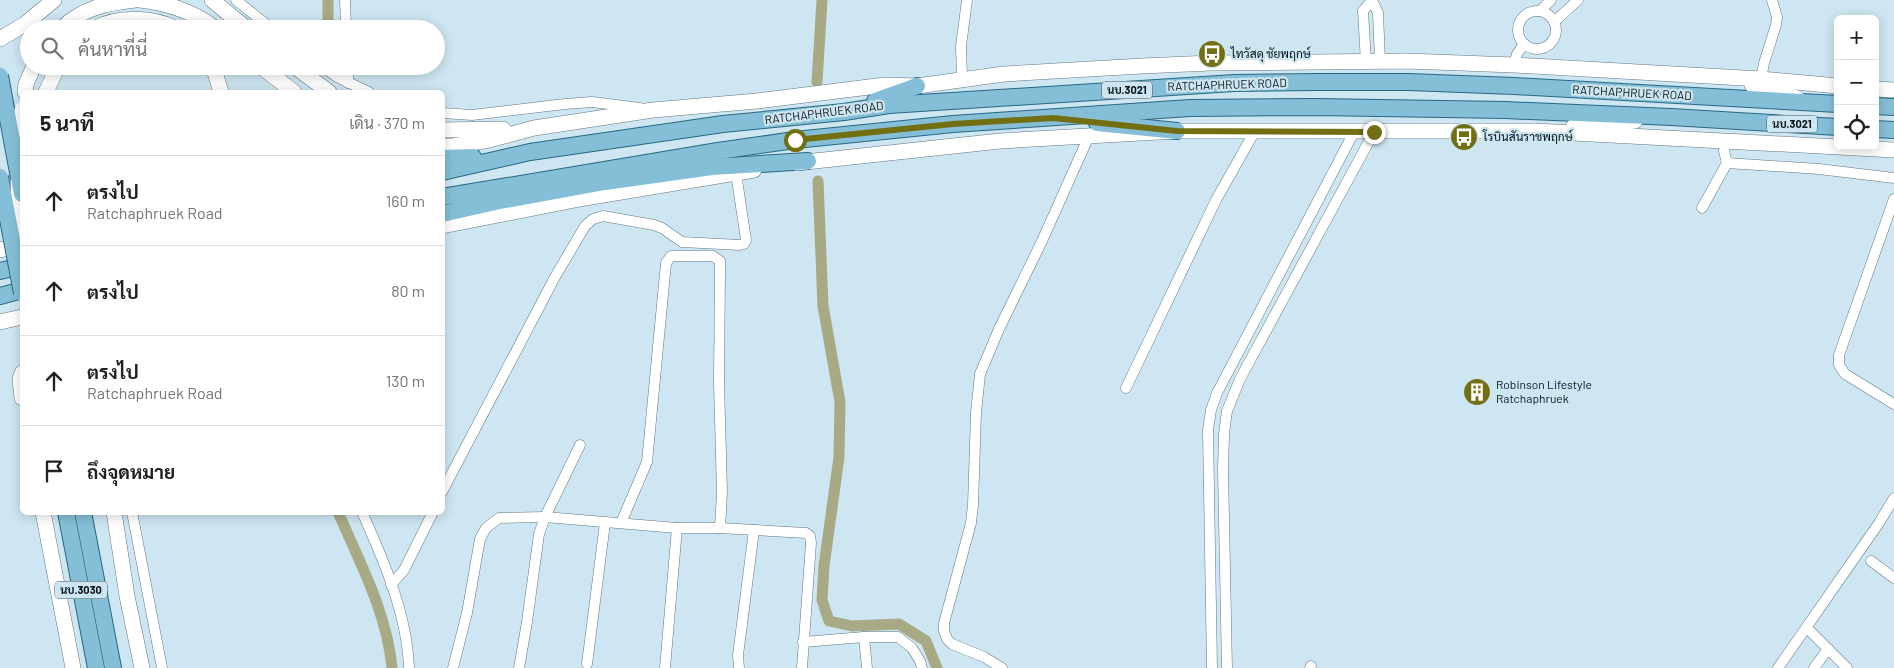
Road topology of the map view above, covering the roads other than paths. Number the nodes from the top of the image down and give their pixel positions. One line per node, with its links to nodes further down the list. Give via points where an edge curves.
1 (54, 0): 13 (main road)
2 (135, 0): 14 (main road, via 87,10)
3 (140, 0): 15 (main road, via 187,10)
4 (212, 0): 16 (main road)
5 (236, 0): 17 (street)
6 (344, 0): 18 (street)
7 (966, 0): 33 (street, via 961,46)
8 (1372, 0): 23 (street, via 1378,13); 23 (street, via 1363,11)
9 (1550, 0): 12 (street)
10 (1578, 0): 19 (street)
11 (1772, 0): 35 (street, via 1776,26)
12 (1540, 11): 19 (street); 22 (street, via 1528,13 1520,22 1518,34)
13 (30, 20)
14 (70, 20)
15 (202, 20)
16 (236, 20)
17 (261, 20)
18 (345, 20)
19 (1554, 22): 22 (street, via 1555,35 1548,45 1536,49)
20 (20, 27): 21 (main road)
21 (0, 39)
22 (1524, 44): 24 (street)
23 (1373, 62): 24 (main road, RATCHAPHRUEK ROAD / นบ.3021); 33 (main road, RATCHAPHRUEK ROAD / นบ.3021, via 1201,63)
24 (1514, 65): 34 (main road, RATCHAPHRUEK ROAD / นบ.3021)
25 (30, 75): 44 (main road)
26 (54, 75): 45 (main road)
27 (215, 75): 46 (main road)
28 (272, 75): 47 (main road)
29 (306, 75): 48 (main road)
30 (333, 75): 40 (street)
31 (348, 75): 40 (street)
32 (0, 76): 87 (main road, bridge)
33 (962, 78): 41 (main road, RATCHAPHRUEK ROAD / นบ.3021)
34 (1727, 78): 35 (main road, RATCHAPHRUEK ROAD / นบ.3021); 51 (main road)
35 (1761, 79): 39 (main road, RATCHAPHRUEK ROAD / นบ.3021)
36 (1834, 81): 39 (main road, RATCHAPHRUEK ROAD)
37 (1879, 81): 38 (main road)
38 (1894, 81)
39 (1793, 82): 42 (main road, RATCHAPHRUEK ROAD / นบ.3021)
40 (348, 83): 49 (street)
41 (917, 86): 55 (main road, RATCHAPHRUEK ROAD, via 885,85); 56 (main road)
42 (1834, 86)
43 (1879, 89): 50 (main road)
44 (25, 90)
45 (47, 90)
46 (220, 90)
47 (291, 90)
48 (325, 90)
49 (364, 90)
50 (1894, 90)
51 (1816, 103): 52 (main road, RATCHAPHRUEK ROAD / นบ.3021); 56 (main road, RATCHAPHRUEK ROAD / นบ.3021, via 1514,86 1319,82 1234,83 889,105)
52 (1834, 104)
53 (1879, 106): 54 (main road)
54 (1894, 107)
55 (653, 110): 57 (street, via 592,102 472,115); 62 (main road, RATCHAPHRUEK ROAD)
56 (844, 112): 78 (main road, RATCHAPHRUEK ROAD / นบ.3021, via 723,124)
57 (445, 113)
58 (1671, 117): 59 (main road, RATCHAPHRUEK ROAD / นบ.3021, via 1316,107 1190,108); 61 (main road, RATCHAPHRUEK ROAD / นบ.3021); 68 (main road)
59 (1053, 118): 66 (main road, นบ.3021); 88 (main road, RATCHAPHRUEK ROAD / นบ.3021, via 953,124 795,140)
60 (20, 125): 95 (main road, bridge, via 17,148)
61 (1834, 127)
62 (534, 128): 64 (main road); 73 (main road, via 489,140)
63 (1879, 129): 65 (main road)
64 (445, 130)
65 (1894, 130)
66 (1177, 131): 67 (main road, นบ.3021); 71 (main road)
67 (1255, 131): 69 (main road, นบ.3021); 105 (street, via 1216,200)
68 (1535, 131): 70 (main road, นบ.3021); 72 (main road, นบ.3021)
69 (1354, 132): 70 (main road, นบ.3021); 103 (street)
70 (1374, 132): 104 (street)
71 (1089, 136): 81 (main road, via 1000,141); 146 (street, via 980,374 971,523 944,631 956,647 984,657)
72 (1726, 142): 74 (main road, นบ.3021); 82 (street)
73 (445, 146)
74 (1834, 148)
75 (1857, 150): 80 (main road)
76 (1879, 150): 77 (main road, นบ.3021)
77 (1894, 150)
78 (530, 152): 79 (main road); 83 (main road, RATCHAPHRUEK ROAD / นบ.3021)
79 (445, 158)
80 (1894, 158)
81 (808, 161): 84 (main road); 91 (main road, via 712,167 605,182)
82 (1727, 163): 86 (street, via 1819,168); 90 (street)
83 (445, 171)
84 (736, 173): 92 (main road); 108 (street, via 746,240 740,246 682,242 654,225 603,216 585,226)
85 (0, 176): 98 (main road, bridge)
86 (1894, 178)
87 (20, 183)
88 (445, 196)
89 (1894, 199): 106 (street, via 1839,355 1839,365 1845,374)
90 (1702, 208)
91 (445, 213)
92 (445, 225)
93 (20, 245): 94 (main road)
94 (0, 250)
95 (20, 253)
96 (20, 266): 97 (main road)
97 (0, 271)
98 (20, 281)
99 (20, 292): 100 (main road)
100 (0, 296)
101 (20, 318): 102 (main road)
102 (0, 322)
103 (1229, 370): 104 (street); 147 (street, via 1217,393 1208,430)
104 (1240, 379): 148 (street, via 1227,411 1224,434)
105 (1126, 388)
106 (1894, 404)
107 (580, 445): 118 (street)
108 (445, 486)
109 (1894, 498): 127 (street)
110 (44, 515): 132 (main road)
111 (69, 515): 133 (main road, นบ.3030)
112 (84, 515): 134 (main road, นบ.3030)
113 (90, 515): 135 (main road)
114 (114, 515): 136 (main road)
115 (133, 515): 137 (street)
116 (363, 515): 126 (street)
117 (432, 515): 126 (street, via 404,570)
118 (545, 517): 119 (street); 139 (street, via 499,518 486,528 480,539); 140 (street, via 539,534)
119 (605, 523): 120 (street); 131 (street)
120 (621, 523): 121 (street); 122 (street, via 647,462 666,263 671,256 713,256 720,261)
121 (677, 528): 122 (street); 141 (street)
122 (720, 528): 123 (street)
123 (754, 530): 129 (street, via 806,533 810,536); 142 (street)
124 (1871, 561): 125 (street)
125 (1894, 578)
126 (392, 585): 138 (street, via 406,635)
127 (1807, 628): 130 (street); 149 (street)
128 (864, 638): 129 (street); 144 (street); 145 (street, via 898,638 912,648)
129 (803, 642): 143 (street)
130 (1828, 649): 150 (street); 151 (street)
131 (587, 664)
132 (73, 668)
133 (98, 668)
134 (113, 668)
135 (117, 668)
136 (142, 668)
137 (162, 668)
138 (409, 668)
139 (453, 668)
140 (519, 668)
141 (665, 668)
142 (739, 668)
143 (802, 668)
144 (867, 668)
145 (922, 668)
146 (1002, 668)
147 (1212, 668)
148 (1227, 668)
149 (1778, 668)
150 (1814, 668)
151 (1847, 668)

